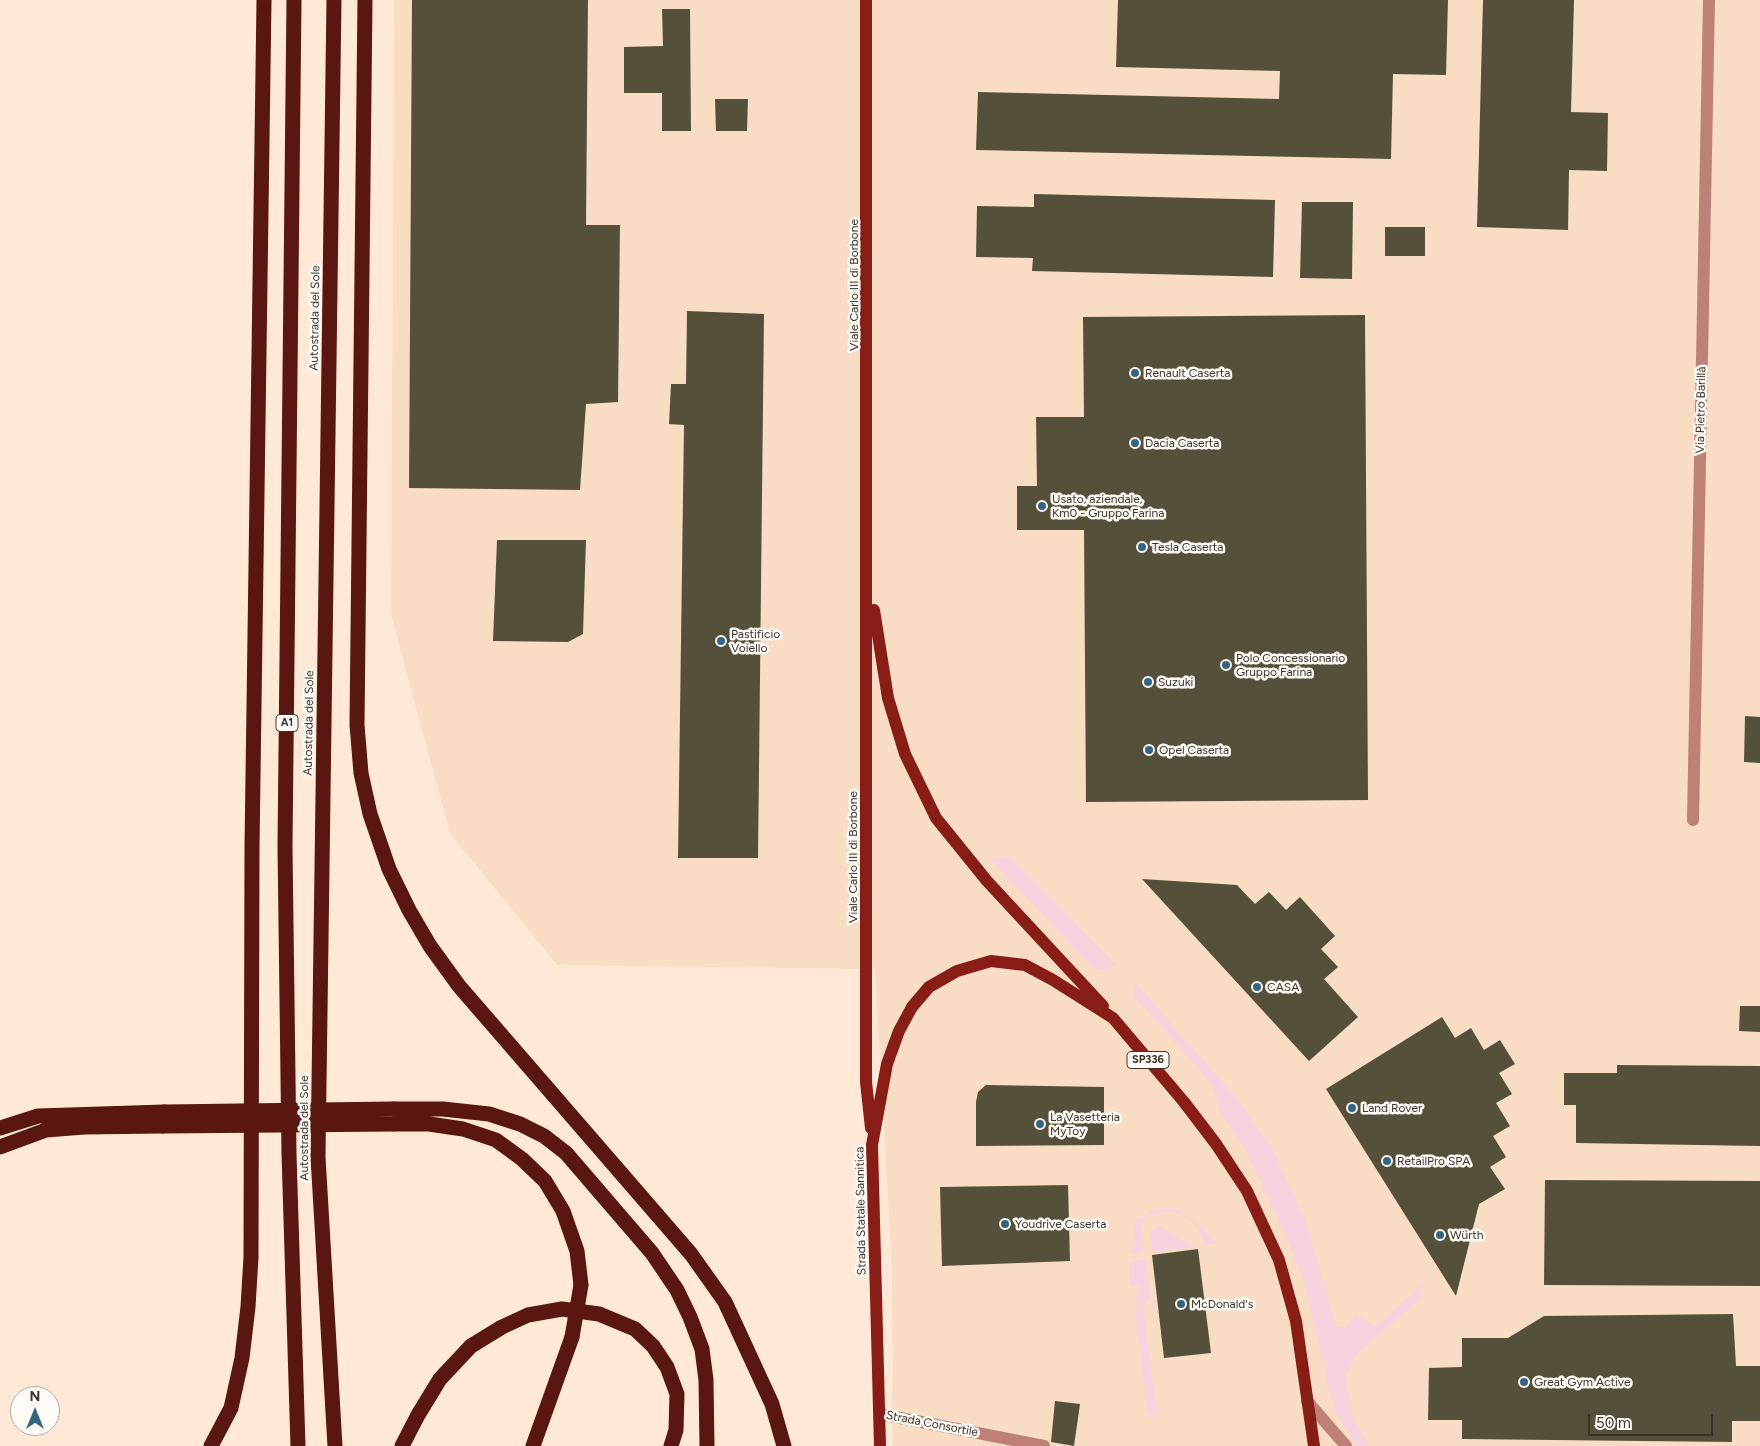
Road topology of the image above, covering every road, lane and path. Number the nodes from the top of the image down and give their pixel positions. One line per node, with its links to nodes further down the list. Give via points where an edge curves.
1 (264, 0): 17 (highway, via 252,847 251,1257 242,1358 231,1408)
2 (294, 0): 18 (highway, Autostrada del Sole / A1, via 285,846)
3 (334, 0): 19 (highway, Autostrada del Sole, via 318,1156)
4 (366, 0): 24 (highway, via 357,725 361,773 370,814 389,869 408,910 453,978 691,1254 724,1302 772,1404)
5 (866, 0): 7 (main road, Viale Carlo III di Borbone / SP336)
6 (1709, 0): 8 (street, Via Pietro Barillà)
7 (868, 570): 9 (main road, Viale Carlo III di Borbone / SP336, via 888,698 905,754 936,818 987,881); 13 (main road, Viale Carlo III di Borbone / SP336, via 866,1082)
8 (1693, 820)
9 (1112, 1018): 13 (main road, Strada Statale Sannitica / SP336, via 1025,965 991,961 957,970 929,987 898,1031 887,1064); 15 (main road, Strada Statale Sannitica / SP336, via 1184,1102 1247,1191 1279,1260 1296,1321)
10 (394, 1116): 11 (highway, bridge); 21 (highway, bridge, via 463,1129 496,1140 545,1181 563,1211 577,1251 581,1285 572,1337); 23 (highway, via 443,1109 489,1114 544,1136 566,1154 652,1253 687,1310 702,1349)
11 (163, 1119): 12 (highway, via 84,1113 38,1116); 14 (highway, via 46,1130)
12 (0, 1128)
13 (872, 1145): 16 (main road, Strada Statale Sannitica / SP336)
14 (0, 1147)
15 (1307, 1401): 27 (main road, Strada Statale Sannitica / SP336); 28 (street)
16 (880, 1414): 25 (main road, Strada Statale Sannitica / SP336); 26 (street, Strada Consortile)
17 (211, 1446)
18 (298, 1446)
19 (335, 1446)
20 (402, 1446): 22 (highway, via 440,1379 471,1346 528,1315 562,1309 599,1314 635,1329 653,1346 667,1366 677,1394 676,1430)
21 (533, 1446)
22 (671, 1446)
23 (707, 1446)
24 (784, 1446)
25 (880, 1446)
26 (1044, 1446)
27 (1314, 1446)
28 (1346, 1446)

